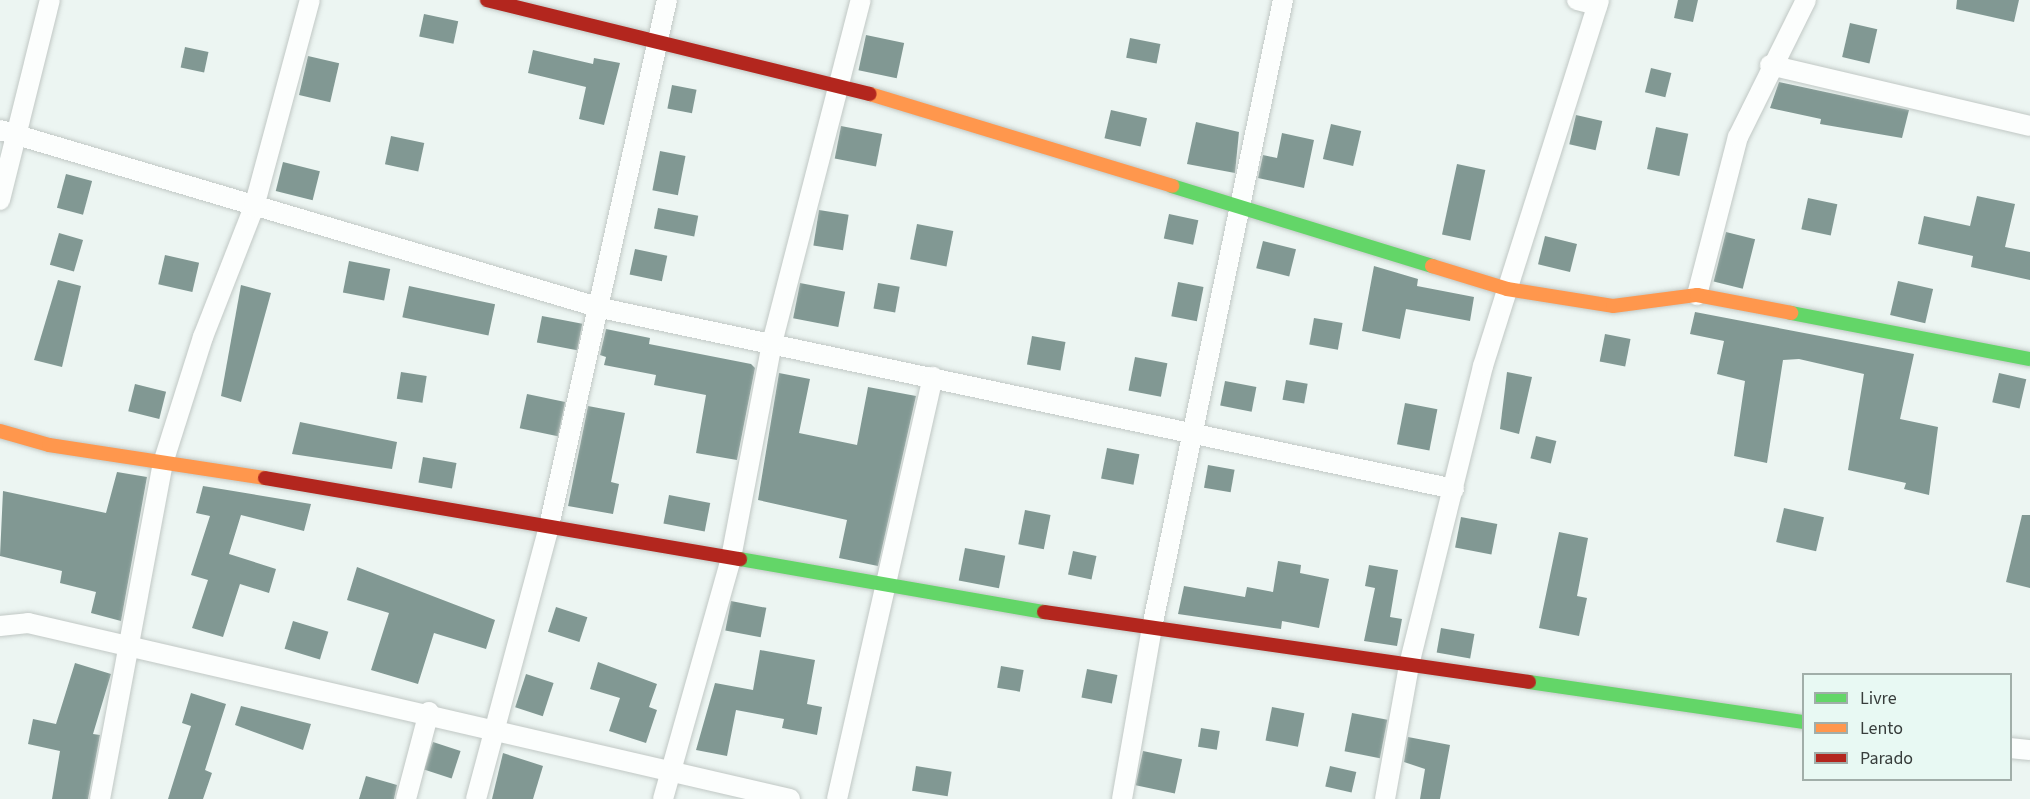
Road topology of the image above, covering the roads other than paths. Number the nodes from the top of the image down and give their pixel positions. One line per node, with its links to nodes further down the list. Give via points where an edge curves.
1 (50, 0): 14 (street)
2 (310, 0): 16 (street)
3 (487, 0): 10 (street)
4 (667, 0): 10 (street)
5 (861, 0): 12 (street)
6 (1282, 0): 17 (street)
7 (1577, 0): 9 (street)
8 (1806, 0): 11 (street)
9 (1598, 3): 18 (street)
10 (658, 38): 12 (street); 20 (street)
11 (1770, 64): 13 (street); 19 (street, via 1738,136)
12 (840, 86): 17 (street); 21 (street)
13 (2030, 126)
14 (8, 132): 15 (street); 16 (street)
15 (0, 200)
16 (254, 207): 20 (street); 26 (street, via 203,337)
17 (1240, 207): 18 (street); 25 (street)
18 (1507, 289): 19 (street, via 1613,306); 27 (street)
19 (1697, 295): 22 (street)
20 (601, 308): 21 (street); 28 (street)
21 (772, 344): 23 (street); 29 (street)
22 (2030, 359)
23 (933, 377): 25 (street); 30 (street)
24 (0, 431): 26 (street, via 49,445)
25 (1194, 431): 27 (street); 32 (street)
26 (162, 463): 28 (street); 33 (street)
27 (1454, 489): 34 (street)
28 (549, 526): 29 (street); 37 (street)
29 (731, 558): 30 (street); 40 (street)
30 (884, 584): 32 (street); 46 (street)
31 (0, 626): 33 (street, via 28,623)
32 (1152, 627): 34 (street); 47 (street)
33 (125, 645): 35 (street); 41 (street)
34 (1409, 665): 36 (street); 48 (street)
35 (429, 712): 37 (street); 42 (street)
36 (1802, 722)
37 (492, 728): 40 (street); 43 (street)
38 (2012, 748): 39 (street)
39 (2030, 750)
40 (672, 770): 44 (street); 45 (street)
41 (100, 799)
42 (406, 799)
43 (476, 799)
44 (663, 799)
45 (790, 799)
46 (837, 799)
47 (1122, 799)
48 (1385, 799)

